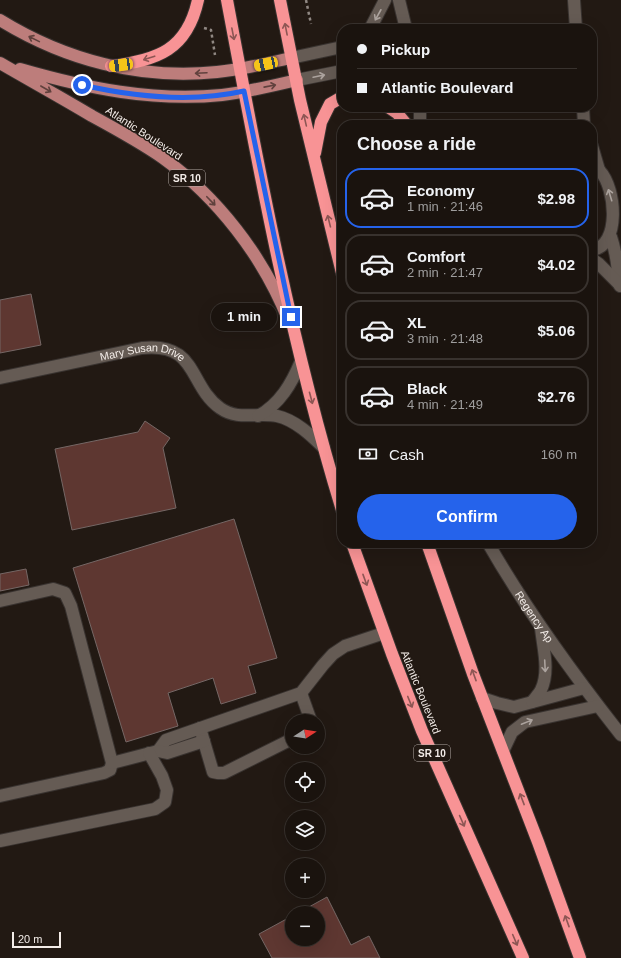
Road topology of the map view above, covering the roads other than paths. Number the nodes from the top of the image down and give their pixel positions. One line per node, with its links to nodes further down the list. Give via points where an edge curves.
1 (198, 0): 14 (highway, one-way to 14, via 188,29 171,48 148,59)
2 (227, 0): 15 (highway, Atlantic Boulevard, one-way to 15)
3 (280, 0): 12 (highway, one-way to 3)
4 (384, 0): 8 (street, one-way to 8)
5 (399, 0): 9 (street)
6 (574, 0): 10 (street)
7 (0, 20): 14 (main road, one-way to 7, via 53,48)
8 (372, 24)
9 (405, 24)
10 (576, 24)
11 (337, 48): 12 (street)
12 (292, 58): 15 (main road); 17 (highway)
13 (0, 63): 18 (main road, via 67,82 138,94 198,97); 29 (main road, Atlantic Boulevard / SR 10, one-way to 29, via 131,138 172,166 204,193 228,220 265,272 285,312)
14 (111, 66): 15 (main road, one-way to 14, via 187,74 141,72)
15 (240, 69): 18 (highway, Atlantic Boulevard)
16 (337, 72): 17 (street, one-way to 16)
17 (296, 80): 18 (main road, one-way to 17); 22 (highway, one-way to 17)
18 (244, 91): 29 (highway, Atlantic Boulevard)
19 (337, 100): 22 (highway, via 330,104 321,122)
20 (396, 112): 21 (highway)
21 (403, 120)
22 (314, 158): 26 (highway, one-way to 22)
23 (597, 169): 24 (street, one-way to 23, via 615,217 612,197 605,178)
24 (611, 237): 25 (street); 28 (street)
25 (597, 248)
26 (337, 252)
27 (597, 262): 28 (street)
28 (620, 286)
29 (301, 361): 31 (street, via 284,393); 32 (highway, Atlantic Boulevard / SR 10, one-way to 32)
30 (0, 378): 31 (street, Mary Susan Drive, via 142,348 162,348 184,359 210,398 220,408 239,416)
31 (258, 416): 32 (street, Mary Susan Drive, via 270,415 288,420)
32 (324, 448): 33 (highway, Atlantic Boulevard / SR 10)
33 (337, 493)
34 (354, 548): 39 (highway, Atlantic Boulevard / SR 10, one-way to 39)
35 (429, 548): 42 (highway, one-way to 35)
36 (491, 548): 38 (street, Regency Ap)
37 (0, 601): 52 (street, via 53,589 66,593)
38 (540, 627): 40 (street, Regency Ap); 43 (street, one-way to 43, via 546,666 545,680 541,691)
39 (384, 632): 41 (street, via 345,646 333,654); 55 (highway, Atlantic Boulevard / SR 10, one-way to 55, via 422,731)
40 (584, 688): 43 (street); 44 (street, Regency Ap)
41 (301, 693): 45 (street); 46 (street)
42 (482, 698): 43 (street, via 514,707); 50 (highway)
43 (532, 702)
44 (598, 706): 47 (street, Regency Ap); 50 (street, one-way to 44, via 512,732 525,722)
45 (308, 714)
46 (200, 728): 48 (street); 51 (street, via 166,740)
47 (621, 735)
48 (204, 741): 49 (street, via 213,772 218,774); 51 (street, via 167,753)
49 (285, 742)
50 (503, 751): 56 (highway, one-way to 50)
51 (153, 752): 52 (street); 54 (street, via 167,790 165,802 155,809)
52 (112, 763): 53 (street, via 110,770 104,773)
53 (0, 796)
54 (0, 841)
55 (523, 958)
56 (580, 958)

